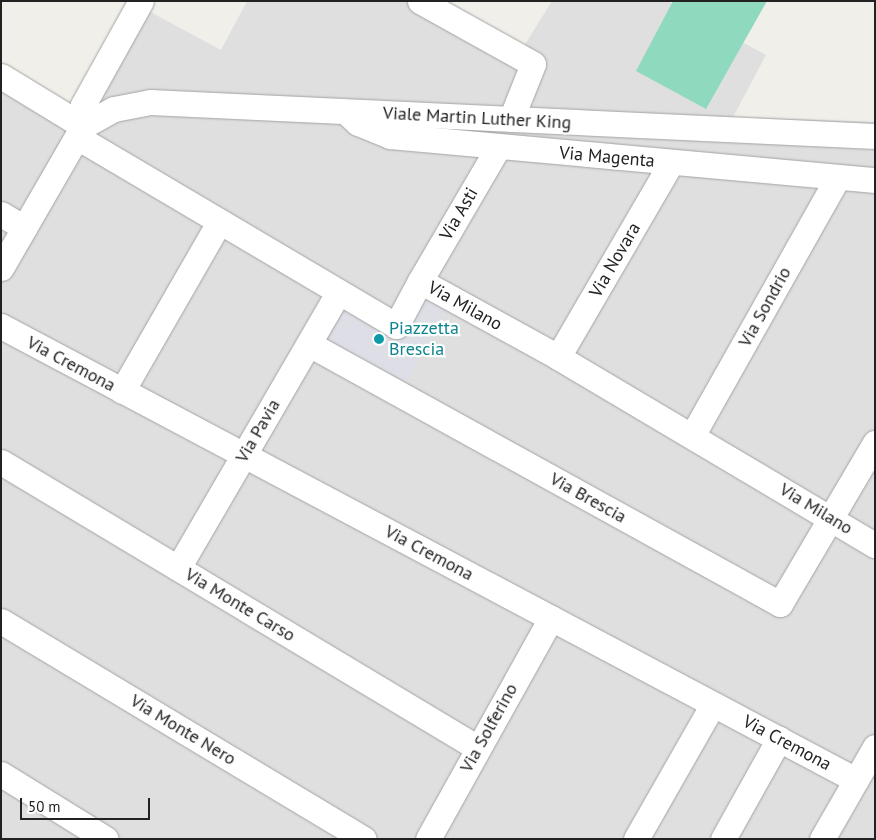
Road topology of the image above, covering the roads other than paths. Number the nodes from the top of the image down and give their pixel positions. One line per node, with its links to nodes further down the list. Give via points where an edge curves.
1 (142, 1): 6 (street, via 83,105)
2 (420, 1): 5 (street, via 533,64)
3 (1, 76): 6 (street, Via Milano)
4 (346, 112): 5 (street, Viale Martin Luther King); 6 (street, Viale Martin Luther King, via 150,102 114,108); 8 (street, Via Magenta, via 358,123 390,136)
5 (511, 120): 7 (street, Viale Martin Luther King)
6 (80, 131): 13 (street, Via Milano); 14 (street)
7 (875, 136)
8 (499, 146): 9 (street, Via Magenta); 16 (street, Via Asti)
9 (672, 163): 10 (street, Via Magenta); 20 (street, Via Novara)
10 (838, 177): 11 (street, Via Magenta); 22 (street, Via Sondrio)
11 (875, 180)
12 (1, 214): 14 (street)
13 (219, 222): 17 (street, Via Milano); 21 (street)
14 (24, 228): 15 (street)
15 (1, 268)
16 (420, 281): 17 (street, Via Milano, via 396,326); 20 (street, Via Milano)
17 (338, 293): 19 (street, Via Pavia)
18 (1, 326): 21 (street, Via Cremona)
19 (308, 344): 24 (street, Via Pavia); 26 (street, Via Brescia, via 780,604)
20 (558, 358): 22 (street, Via Milano)
21 (122, 391): 24 (street, Via Cremona)
22 (692, 436): 26 (street, Via Milano)
23 (875, 443): 26 (street)
24 (243, 456): 28 (street, Via Pavia); 29 (street, Via Cremona)
25 (1, 462): 28 (street, Via Monte Carso)
26 (830, 517): 27 (street, Via Milano)
27 (875, 545)
28 (178, 568): 34 (street, Via Monte Carso)
29 (551, 618): 31 (street, Via Cremona); 34 (street, Via Solferino)
30 (1, 621): 38 (street, Via Monte Nero)
31 (713, 704): 32 (street, Via Cremona); 40 (street)
32 (779, 739): 36 (street, Via Cremona); 41 (street)
33 (875, 747): 36 (street)
34 (478, 748): 39 (street, Via Solferino)
35 (1, 774): 37 (street)
36 (856, 780): 42 (street)
37 (106, 839)
38 (364, 839)
39 (428, 839)
40 (636, 839)
41 (723, 839)
42 (822, 839)

